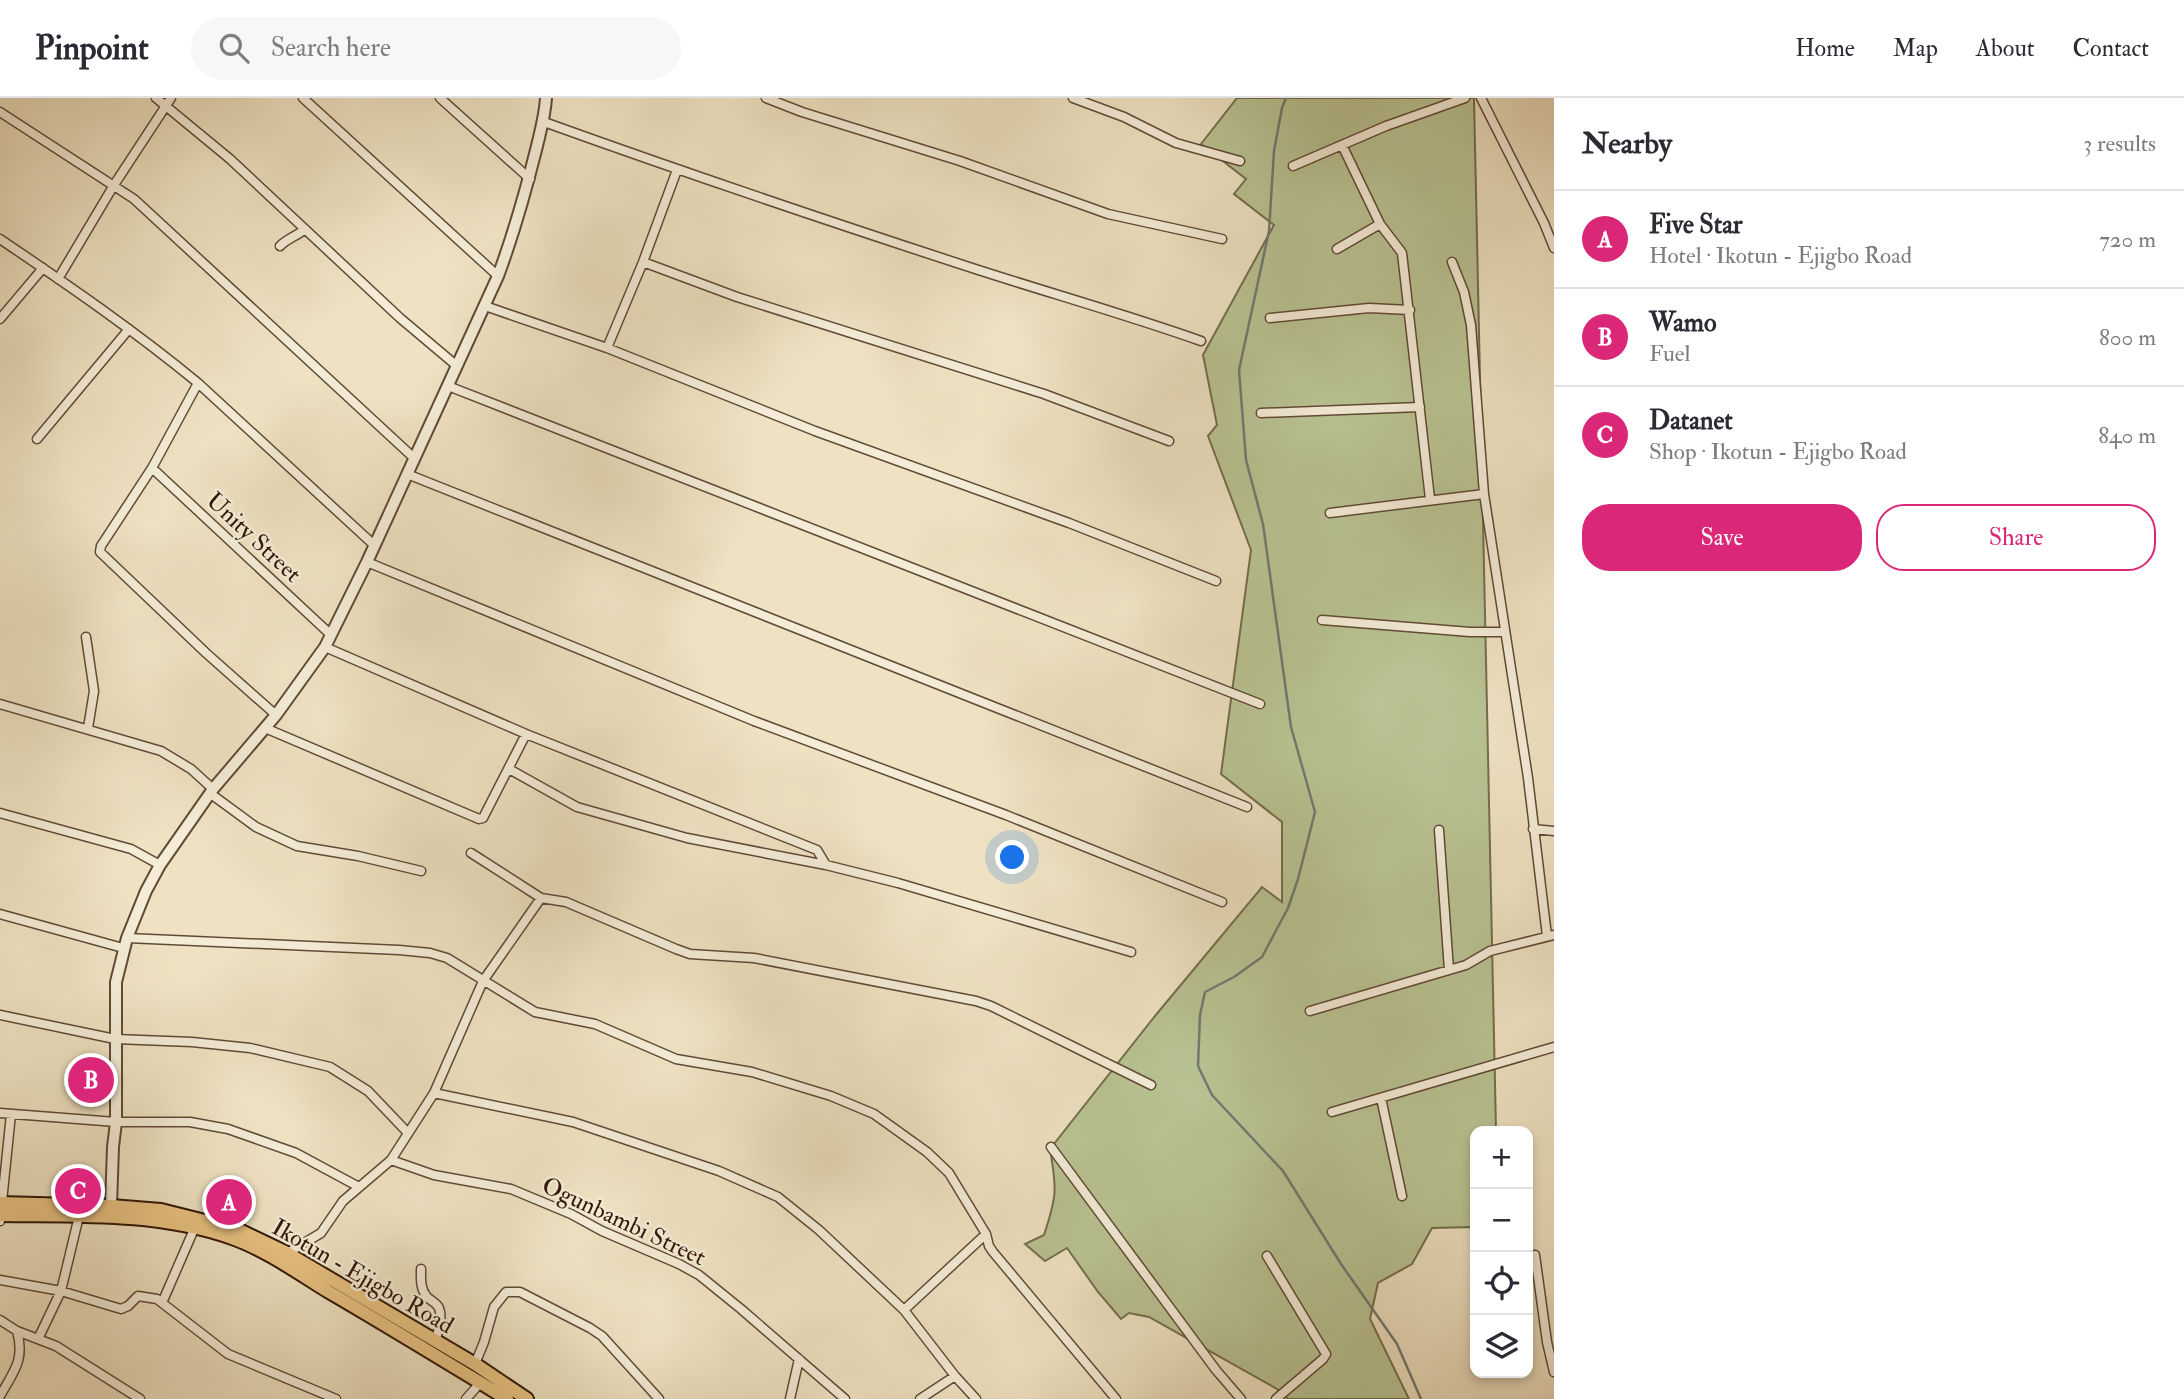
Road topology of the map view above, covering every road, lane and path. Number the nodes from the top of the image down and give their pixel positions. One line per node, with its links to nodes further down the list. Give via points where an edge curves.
1 (156, 98): 9 (street)
2 (303, 98): 28 (street)
3 (440, 98): 16 (street)
4 (546, 98): 11 (street)
5 (766, 98): 21 (street, via 1108,214)
6 (1073, 98): 13 (street, via 1176,143)
7 (1465, 98): 12 (street)
8 (1481, 98): 23 (street)
9 (169, 101): 17 (street); 19 (street)
10 (0, 112): 17 (street)
11 (544, 122): 15 (street); 16 (street)
12 (1342, 145): 14 (street); 18 (street)
13 (1240, 161)
14 (1293, 166)
15 (677, 170): 25 (street); 35 (street)
16 (530, 179): 28 (street)
17 (114, 185): 29 (street); 44 (street, via 232,287)
18 (1380, 224): 24 (street); 31 (street, via 1402,253)
19 (305, 229): 22 (street); 37 (street)
20 (0, 239): 27 (street)
21 (1222, 239)
22 (280, 246)
23 (1554, 248)
24 (1337, 249)
25 (643, 262): 36 (street); 43 (street, via 737,297 1044,394)
26 (1452, 262): 47 (street, via 1471,325)
27 (43, 268): 29 (street); 33 (street)
28 (498, 276): 30 (street)
29 (58, 279): 34 (street)
30 (485, 306): 36 (street); 37 (street)
31 (1410, 310): 32 (street, via 1369,308); 40 (street)
32 (1270, 318)
33 (0, 319)
34 (129, 329): 38 (street); 42 (street)
35 (1201, 341)
36 (607, 348): 52 (street)
37 (457, 366): 39 (street)
38 (198, 383): 45 (street); 50 (street)
39 (448, 386): 44 (street); 59 (street)
40 (1420, 407): 41 (street); 48 (street)
41 (1261, 413)
42 (37, 439)
43 (1169, 441)
44 (414, 458): 46 (street)
45 (152, 468): 55 (street, Unity Street); 60 (street, via 100,552)
46 (407, 474): 50 (street); 66 (street)
47 (1484, 494): 48 (street); 54 (street)
48 (1430, 499): 49 (street)
49 (1330, 513)
50 (374, 545): 51 (street)
51 (367, 562): 55 (street); 76 (street, via 754,721)
52 (1216, 581)
53 (1322, 620): 54 (street)
54 (1504, 632): 68 (street)
55 (330, 634): 57 (street)
56 (86, 637): 61 (street, via 94,696)
57 (324, 647): 60 (street); 63 (street)
58 (0, 704): 61 (street)
59 (1260, 704)
60 (276, 715): 62 (street)
61 (88, 728): 65 (street, via 176,759)
62 (265, 728): 64 (street, via 479,820); 65 (street)
63 (526, 734): 64 (street); 73 (street, via 817,850)
64 (509, 769): 73 (street, via 577,807 687,838)
65 (212, 791): 72 (street); 74 (street, via 256,827 297,846)
66 (1247, 807)
67 (0, 813): 72 (street, via 131,849)
68 (1533, 829): 70 (street); 78 (street)
69 (1439, 830): 81 (street)
70 (1554, 831)
71 (471, 853): 75 (street)
72 (160, 865): 79 (street)
73 (826, 865): 80 (street)
74 (421, 871)
75 (541, 898): 82 (street); 87 (street, via 566,902 690,954 754,958 976,1001)
76 (1222, 902)
77 (0, 914): 79 (street)
78 (1551, 935): 81 (street, via 1490,951)
79 (125, 943): 82 (street, via 430,953 447,958); 85 (street, via 114,995)
80 (1131, 952)
81 (1449, 970): 83 (street)
82 (483, 981): 88 (street); 105 (street, via 535,1012 595,1024 676,1059 751,1072 874,1114 949,1173)
83 (1310, 1011)
84 (0, 1015): 85 (street)
85 (115, 1039): 93 (street); 94 (street, via 250,1048 330,1067 368,1091)
86 (1554, 1047): 89 (street)
87 (1151, 1085)
88 (434, 1093): 94 (street); 113 (street, via 573,1122 719,1171 778,1197)
89 (1381, 1098): 90 (street); 98 (street)
90 (1332, 1112)
91 (0, 1113): 92 (street)
92 (11, 1114): 93 (street); 99 (street)
93 (116, 1122): 97 (street, via 190,1122 228,1129 296,1153); 100 (street)
94 (408, 1133): 96 (street)
95 (1051, 1147): 135 (street)
96 (391, 1160): 97 (street); 118 (street, Ogunbambi Street, via 435,1175 511,1189 661,1254 699,1275)
97 (359, 1186): 108 (street, via 321,1233)
98 (1402, 1196)
99 (0, 1203): 100 (main road, Ikotun - Ejigbo Road); 101 (street)
100 (111, 1206): 108 (main road, Ikotun - Ejigbo Road, via 184,1214 237,1229)
101 (0, 1216): 102 (main road, Ikotun - Ejigbo Road); 103 (street)
102 (79, 1216): 104 (main road, Ikotun - Ejigbo Road); 111 (street)
103 (0, 1221)
104 (195, 1227): 108 (main road, Ikotun - Ejigbo Road); 112 (street)
105 (986, 1234): 113 (street); 134 (street, via 999,1261)
106 (1535, 1255): 120 (street)
107 (1267, 1256): 136 (street, via 1326,1354)
108 (284, 1258): 117 (main road, Ikotun - Ejigbo Road); 122 (main road, Ikotun - Ejigbo Road)
109 (421, 1269): 117 (street, via 424,1292 440,1312)
110 (0, 1280): 111 (street)
111 (61, 1291): 112 (street, via 121,1309 138,1296); 116 (street)
112 (162, 1303): 126 (street, via 228,1354)
113 (904, 1310): 121 (street)
114 (0, 1320): 115 (street)
115 (17, 1331): 116 (street); 123 (street, via 21,1358)
116 (38, 1339): 125 (street)
117 (435, 1342): 119 (main road, Ikotun - Ejigbo Road)
118 (799, 1359): 124 (street); 131 (street, Ogunbambi Street)
119 (475, 1364): 129 (main road, Ikotun - Ejigbo Road); 130 (street, via 494,1307 512,1290 602,1336)
120 (1554, 1372)
121 (955, 1376): 132 (street); 133 (street)
122 (481, 1383): 127 (street); 128 (main road, Ikotun - Ejigbo Road)
123 (0, 1396)
124 (791, 1398)
125 (140, 1399)
126 (336, 1399)
127 (466, 1399)
128 (507, 1399)
129 (527, 1399)
130 (659, 1399)
131 (845, 1399)
132 (920, 1399)
133 (976, 1399)
134 (1116, 1399)
135 (1241, 1399)
136 (1276, 1399)

